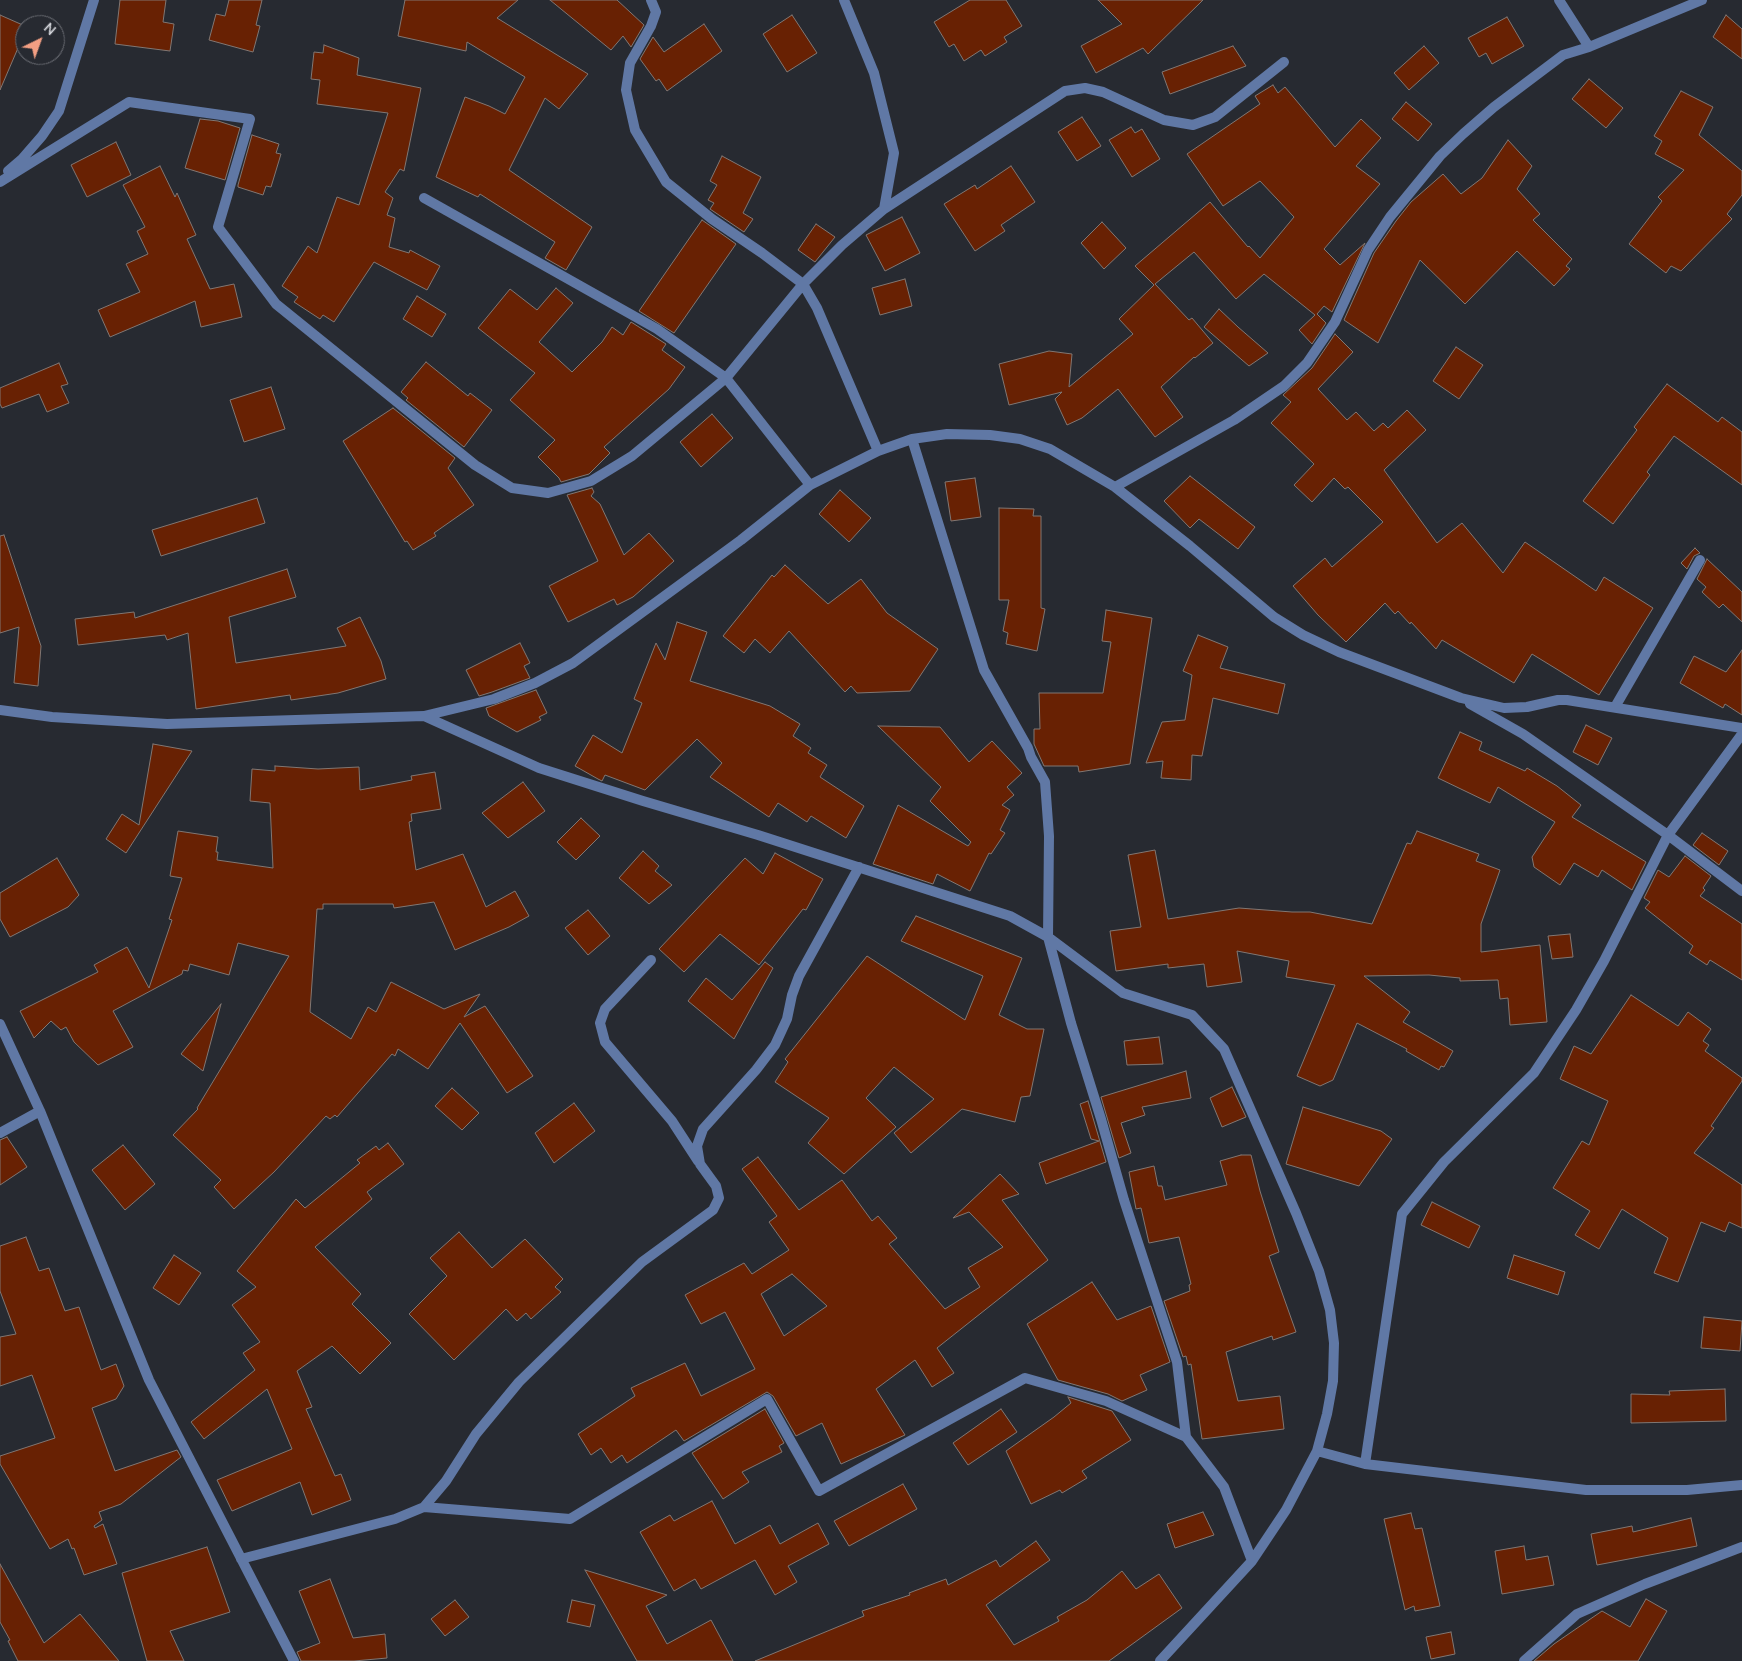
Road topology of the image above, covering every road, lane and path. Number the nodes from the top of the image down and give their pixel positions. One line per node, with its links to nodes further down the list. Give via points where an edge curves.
1 (94, 0): 8 (street, via 59,111 42,136)
2 (651, 0): 11 (street, via 656,12 630,63 626,90 635,130 666,182)
3 (844, 0): 10 (street, via 874,73 894,153)
4 (1558, 0): 6 (street)
5 (1702, 0): 6 (street)
6 (1589, 47): 16 (street, via 1563,55 1532,77 1440,156 1390,217 1368,250 1325,338 1307,363 1284,386 1234,420)
7 (1284, 62): 10 (street, via 1215,117 1193,125 1164,120 1103,92 1085,88 1064,91)
8 (0, 180): 12 (street, via 129,102 250,119 218,227 276,304 475,465 512,488 548,493 591,481 632,456)
9 (424, 198): 12 (street, via 657,329)
10 (884, 209): 11 (street)
11 (803, 284): 12 (street); 14 (street, via 817,308)
12 (726, 378): 15 (street)
13 (912, 440): 14 (street); 16 (street, via 947,434 1020,439 1050,449); 27 (street, via 984,670 1045,782 1049,836)
14 (878, 451): 15 (street)
15 (810, 485): 21 (street, via 733,546 572,663 494,699)
16 (1115, 487): 18 (street, via 1274,617 1303,635)
17 (1700, 560): 19 (street)
18 (1460, 698): 19 (street, via 1504,708 1558,700); 24 (street, via 1523,734)
19 (1615, 707): 22 (street)
20 (0, 710): 21 (street, via 52,717 167,724)
21 (424, 716): 25 (street, via 539,768)
22 (1742, 728)
23 (1742, 734): 24 (street)
24 (1668, 835): 26 (street); 35 (street, via 1604,961 1534,1073 1444,1162 1402,1214)
25 (859, 867): 27 (street, via 1010,916); 32 (street, via 799,976 787,1019 775,1045 703,1129 698,1146)
26 (1742, 891)
27 (1048, 937): 33 (street, via 1124,1200 1178,1362); 34 (street, via 1123,993 1192,1015 1224,1049 1296,1212 1330,1310 1334,1381)
28 (651, 960): 32 (street, via 606,1009 600,1023 605,1042 672,1121)
29 (0, 1024): 30 (street)
30 (40, 1111): 31 (street); 39 (street, via 149,1380)
31 (0, 1133)
32 (700, 1164): 37 (street, via 716,1186 718,1198 713,1210 642,1262 519,1382 476,1434)
33 (1186, 1437): 37 (street, via 1106,1401 1025,1378 819,1491 767,1399 570,1519); 40 (street, via 1224,1487)
34 (1317, 1451): 35 (street); 40 (street, via 1286,1510)
35 (1366, 1464): 36 (street, via 1586,1490 1687,1490)
36 (1742, 1485)
37 (424, 1508): 39 (street, via 395,1519)
38 (1742, 1547): 43 (street, via 1577,1614)
39 (241, 1560): 41 (street)
40 (1252, 1561): 42 (street)
41 (294, 1661)
42 (1160, 1661)
43 (1524, 1661)

